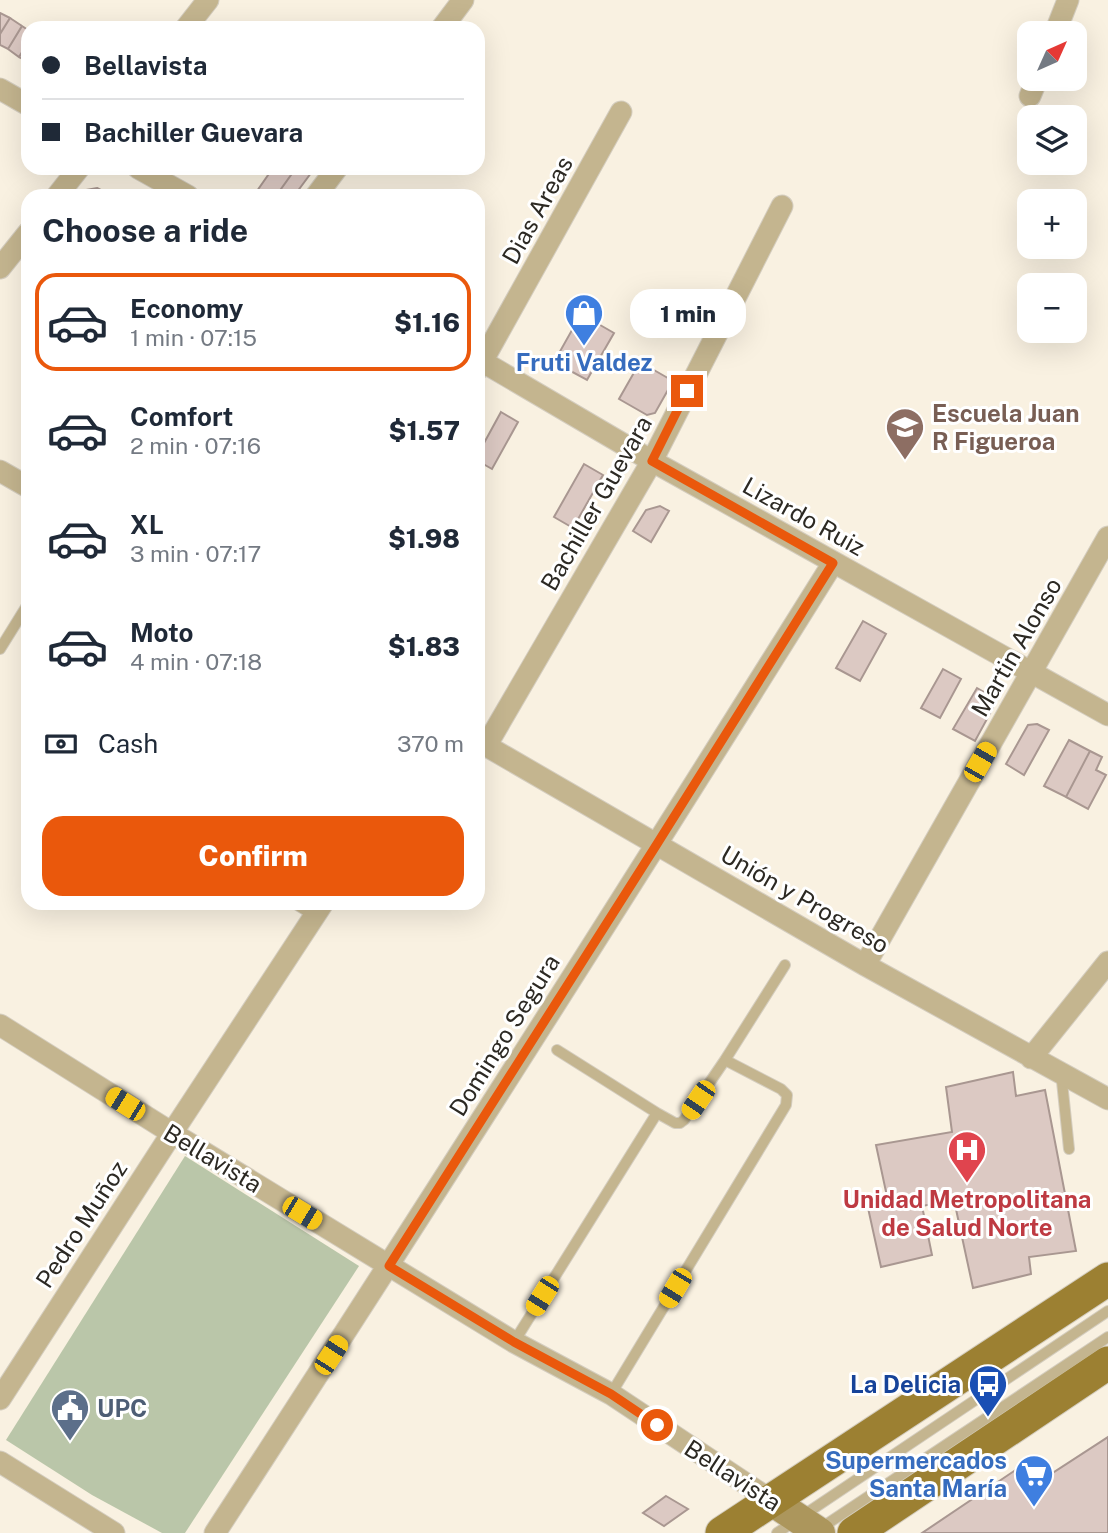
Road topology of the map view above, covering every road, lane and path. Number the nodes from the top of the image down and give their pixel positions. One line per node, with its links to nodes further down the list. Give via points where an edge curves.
1 (208, 0): 4 (street)
2 (463, 0): 5 (street)
3 (1068, 0): 6 (street)
4 (192, 21)
5 (447, 21)
6 (1060, 21)
7 (0, 89): 8 (street)
8 (21, 101)
9 (621, 112): 17 (street, Dias Areas)
10 (74, 175): 12 (street)
11 (150, 175): 13 (street)
12 (62, 189)
13 (176, 189)
14 (782, 206): 19 (street, Bachiller Guevara)
15 (21, 242): 16 (street)
16 (0, 268)
17 (485, 352)
18 (485, 366): 19 (street, Lizardo Ruiz)
19 (652, 461): 23 (street, Lizardo Ruiz); 28 (street, Bachiller Guevara)
20 (0, 471): 21 (street)
21 (21, 483)
22 (1108, 537): 26 (street, Martin Alonso)
23 (833, 563): 26 (street, Lizardo Ruiz); 30 (street, Domingo Segura)
24 (21, 615): 25 (lane)
25 (0, 649)
26 (1032, 673): 27 (street, Lizardo Ruiz); 34 (street, Martin Alonso)
27 (1108, 715)
28 (485, 739)
29 (485, 746): 30 (street, Unión y Progreso)
30 (657, 844): 34 (street, Unión y Progreso); 44 (street, Domingo Segura)
31 (318, 910): 42 (street, Pedro Muñoz)
32 (1108, 962): 37 (street)
33 (785, 965): 38 (lane)
34 (864, 965): 37 (street, Unión y Progreso)
35 (3, 1033): 42 (street, Bellavista)
36 (556, 1050): 41 (lane)
37 (1031, 1058): 39 (street, Unión y Progreso)
38 (725, 1060): 41 (lane, via 684,1120 675,1123); 51 (lane, via 781,1089 787,1095 786,1105)
39 (1061, 1072): 40 (street, Unión y Progreso); 43 (lane)
40 (1108, 1099)
41 (657, 1113): 48 (lane)
42 (172, 1133): 44 (street, Bellavista); 50 (street, Pedro Muñoz)
43 (1069, 1149)
44 (389, 1266): 48 (street, Bellavista); 55 (street, Domingo Segura)
45 (1108, 1279): 53 (main road)
46 (1108, 1311): 53 (lane)
47 (1108, 1337): 53 (lane)
48 (514, 1342): 51 (street, Bellavista)
49 (1108, 1363): 57 (main road)
50 (1, 1393)
51 (611, 1394): 53 (street, Bellavista)
52 (0, 1462): 54 (street)
53 (799, 1525): 56 (main road)
54 (114, 1533)
55 (215, 1533)
56 (722, 1533)
57 (854, 1533)

